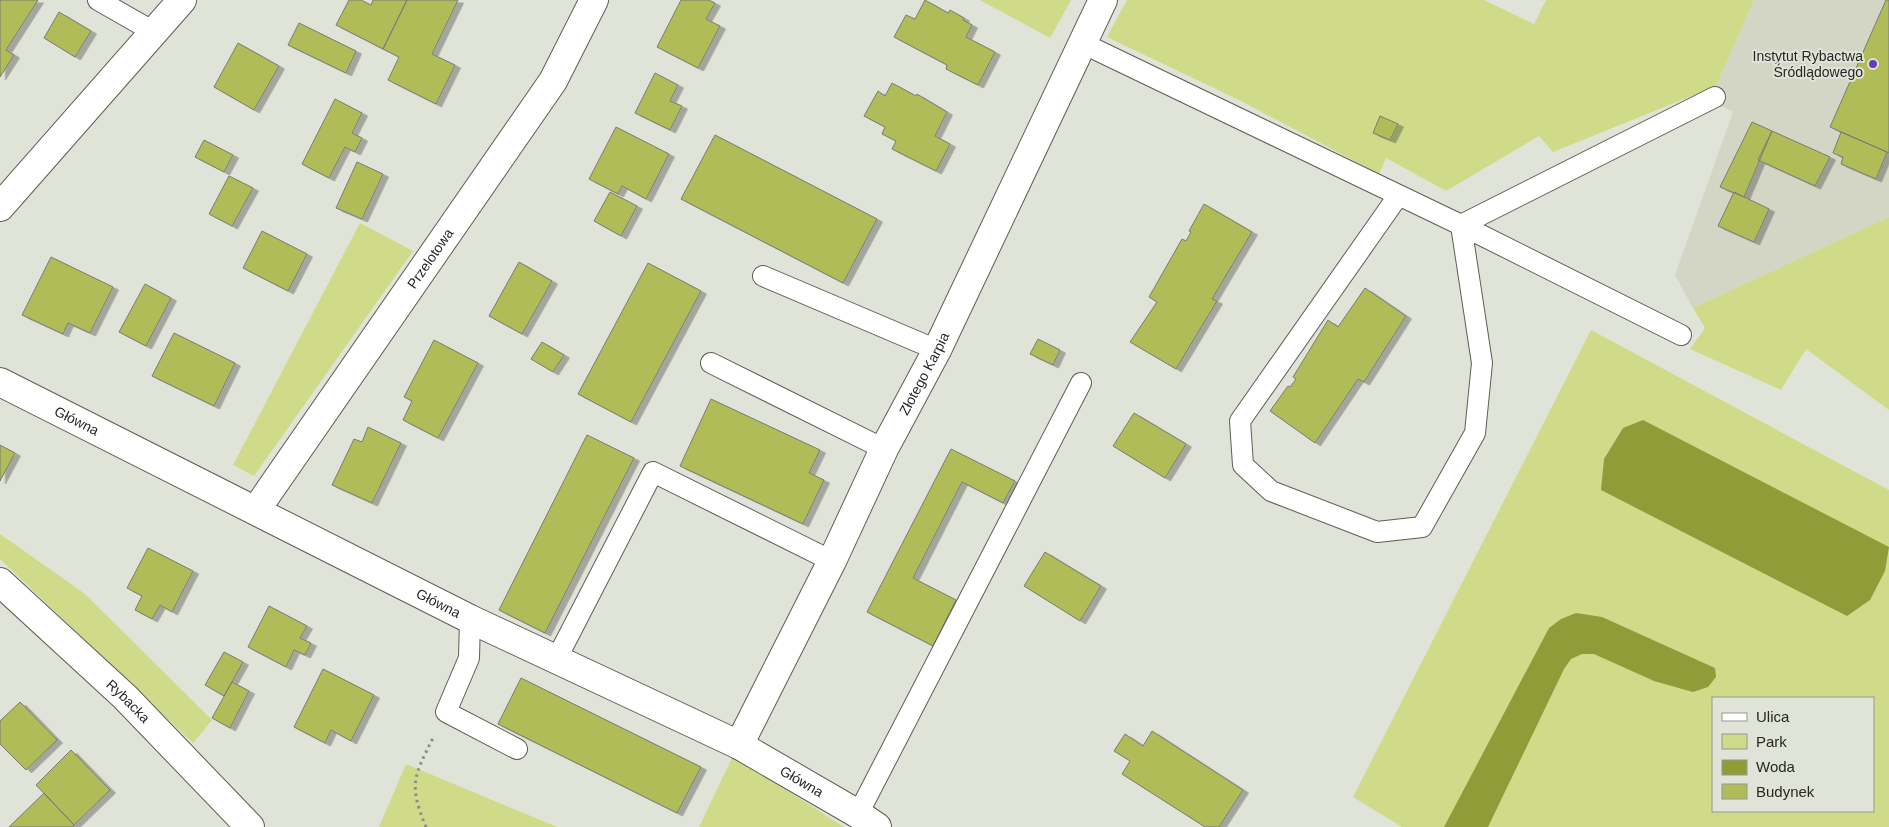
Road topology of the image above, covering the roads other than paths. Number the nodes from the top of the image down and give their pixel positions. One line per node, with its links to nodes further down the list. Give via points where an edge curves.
1 (98, 0): 5 (lane)
2 (182, 0): 5 (street)
3 (594, 0): 18 (street, Przelotowa, via 553,81)
4 (1103, 0): 6 (street, Złotego Karpia)
5 (154, 32): 9 (street)
6 (1082, 43): 8 (lane); 13 (street, Złotego Karpia)
7 (1715, 97): 10 (lane)
8 (1398, 196): 10 (lane); 10 (lane, via 1240,421 1243,465 1272,491 1377,532 1422,527 1475,434 1482,363)
9 (0, 207)
10 (1461, 225): 12 (lane)
11 (763, 276): 13 (lane)
12 (1680, 335)
13 (937, 350): 17 (street, Złotego Karpia)
14 (711, 363): 17 (lane)
15 (0, 382): 18 (street, Główna)
16 (1081, 383): 25 (lane)
17 (884, 449): 19 (street, Złotego Karpia)
18 (256, 510): 21 (street, Główna)
19 (832, 562): 22 (lane, via 653,472); 23 (street, Złotego Karpia)
20 (0, 582): 26 (street, Rybacka, via 125,697)
21 (470, 619): 22 (street, Główna); 24 (lane, via 469,658 446,712)
22 (556, 660): 23 (street, Główna)
23 (739, 745): 25 (street, Główna)
24 (518, 749)
25 (868, 821)
26 (250, 827)

